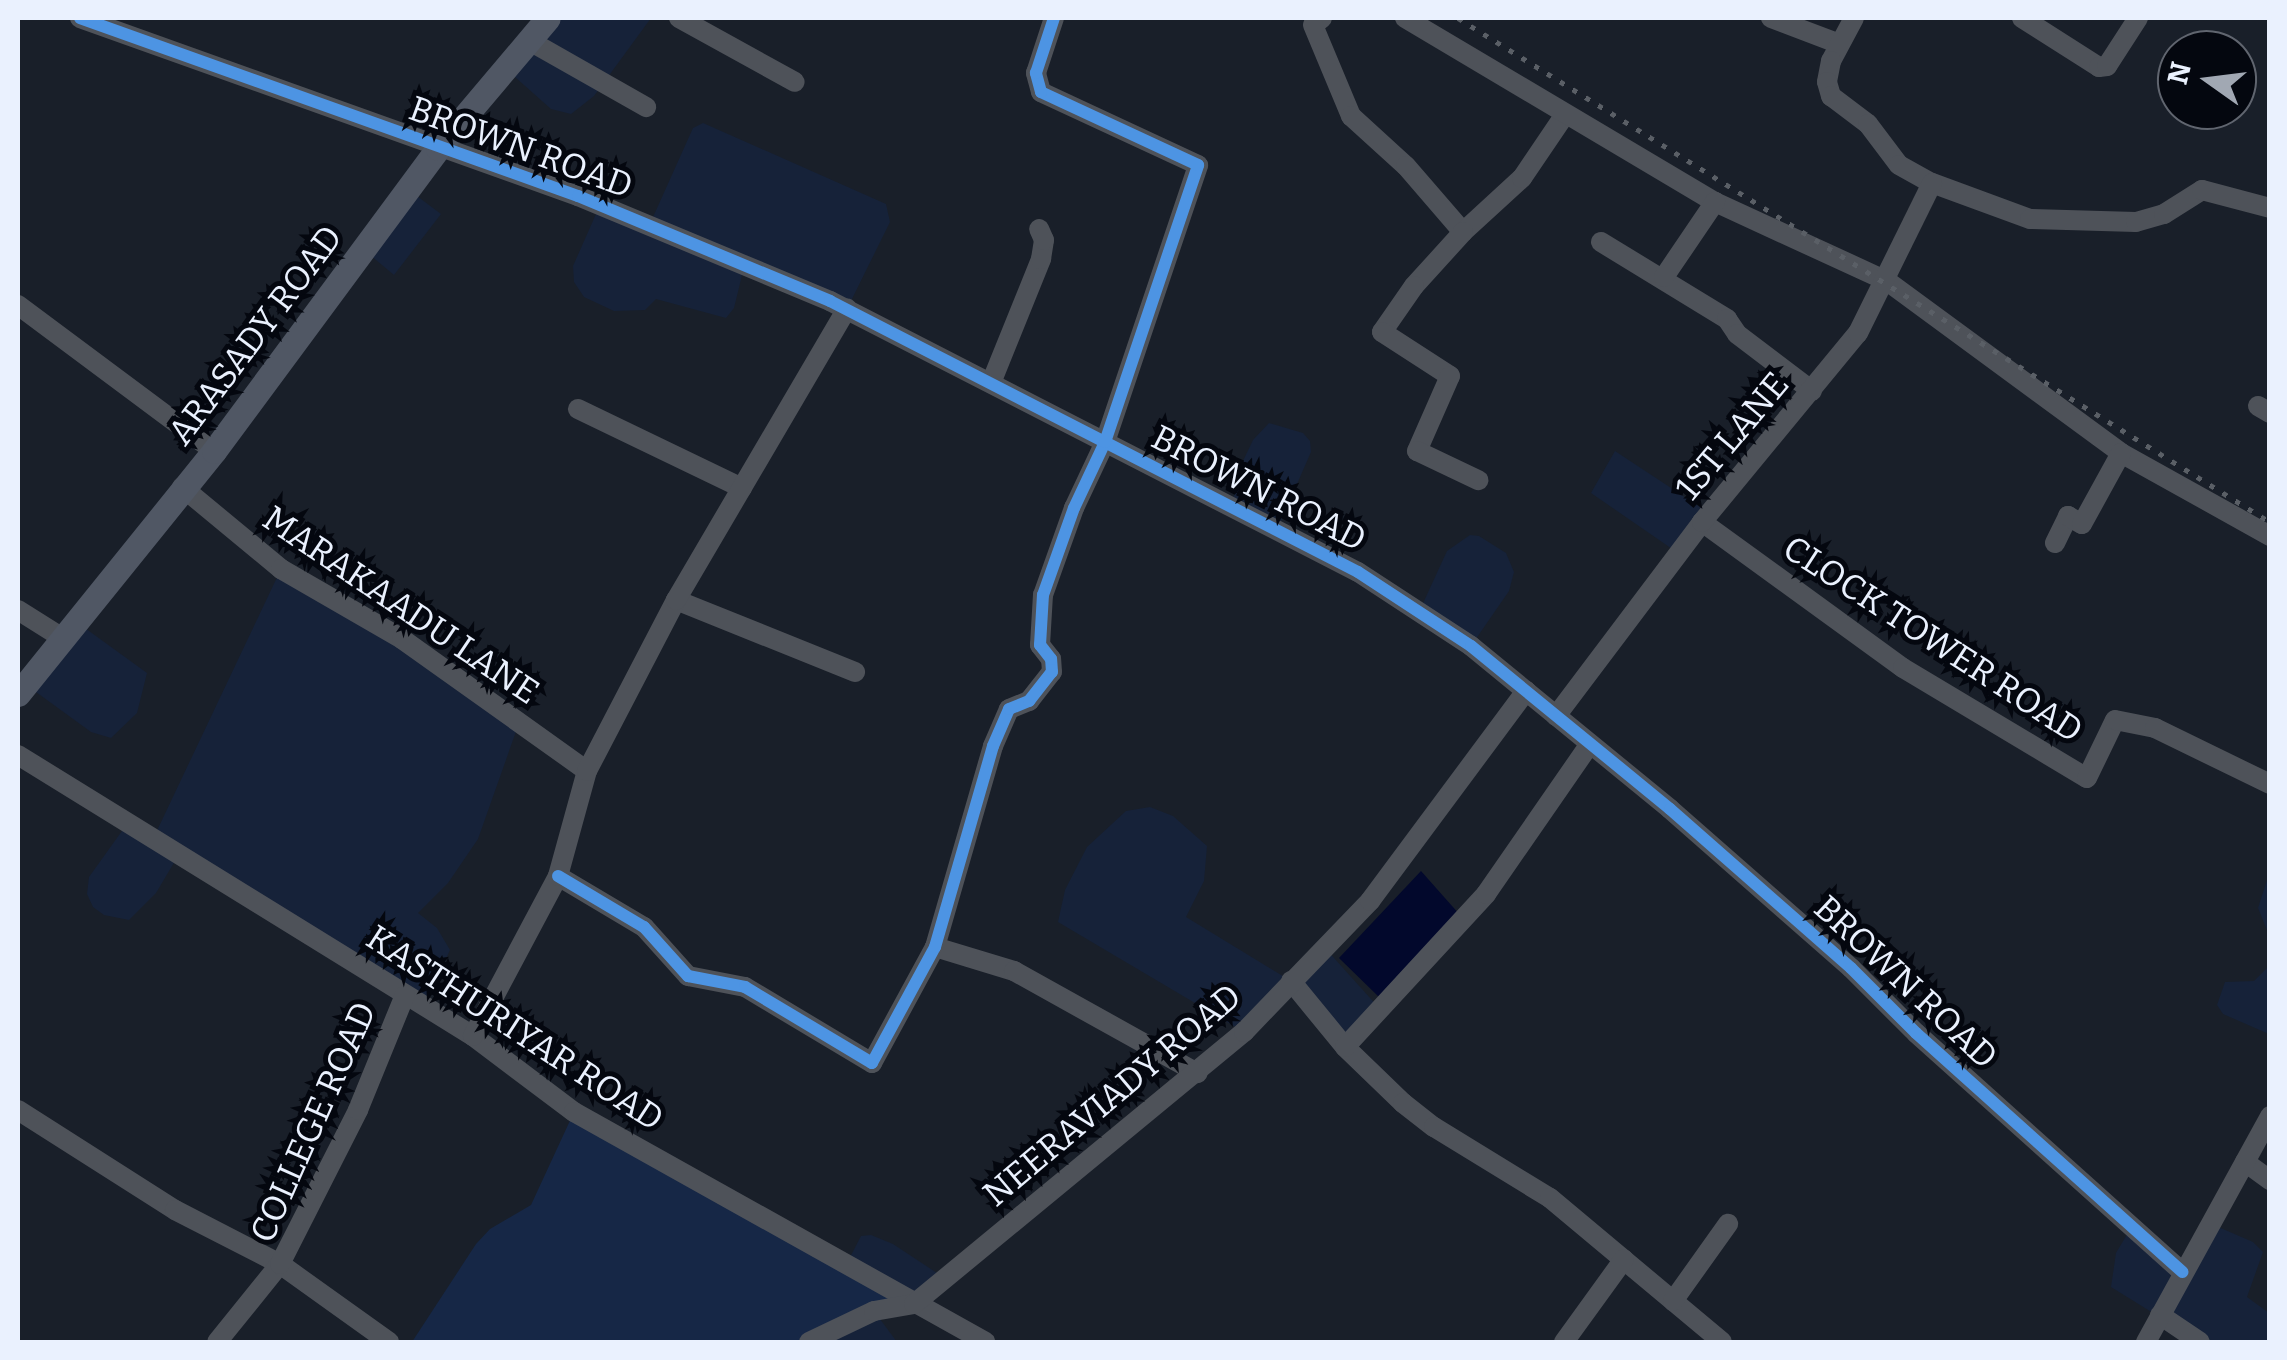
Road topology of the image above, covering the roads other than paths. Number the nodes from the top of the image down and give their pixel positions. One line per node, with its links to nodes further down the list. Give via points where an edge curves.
1 (80, 18): 16 (street, BROWN ROAD)
2 (548, 18): 11 (main road, ARASADY ROAD)
3 (680, 18): 13 (street)
4 (1054, 18): 30 (street, via 1036,73 1042,92 1198,165)
5 (1322, 18): 21 (street, via 1313,26 1352,116)
6 (1405, 18): 15 (street)
7 (1771, 18): 12 (street)
8 (1854, 18): 12 (street)
9 (2022, 18): 10 (street, via 2099,67)
10 (2138, 18)
11 (528, 40): 14 (street); 16 (main road, ARASADY ROAD)
12 (1837, 43): 17 (street, via 1826,82 1831,96 1876,133 1899,166)
13 (795, 82)
14 (646, 106)
15 (1564, 116): 18 (street); 21 (street, via 1522,178)
16 (438, 148): 26 (street, BROWN ROAD, via 578,196); 31 (main road, ARASADY ROAD)
17 (1932, 184): 19 (street, via 2030,220 2136,222 2164,214 2202,190); 24 (street, 1ST LANE)
18 (1714, 202): 23 (street); 24 (street)
19 (2270, 208)
20 (1038, 229): 27 (street, via 1041,260)
21 (1463, 232): 33 (street, via 1382,332 1450,376 1417,451)
22 (1601, 242): 23 (street)
23 (1664, 277): 28 (street, via 1727,319)
24 (1887, 281): 28 (street, 1ST LANE, via 1858,333); 32 (street)
25 (18, 305): 31 (street)
26 (847, 309): 27 (street, BROWN ROAD); 35 (street)
27 (991, 384): 30 (street, BROWN ROAD)
28 (1812, 391): 36 (street, 1ST LANE)
29 (578, 408): 35 (street)
30 (1105, 442): 43 (street, BROWN ROAD, via 1358,572); 51 (street, via 1043,595 1040,645 1052,672 1029,701 1010,709 993,746)
31 (214, 452): 34 (main road, ARASADY ROAD)
32 (2121, 453): 37 (street); 38 (street, via 2082,524 2068,516)
33 (1478, 480)
34 (182, 487): 41 (main road, ARASADY ROAD); 48 (street, MARAKAADU LANE, via 281,570 402,639)
35 (742, 488): 39 (street)
36 (1702, 522): 45 (street, 1ST LANE); 49 (street, CLOCK TOWER ROAD, via 1903,668 2087,778 2115,720 2134,721)
37 (2270, 536)
38 (2055, 543)
39 (676, 600): 42 (street); 48 (street)
40 (18, 610): 41 (street)
41 (64, 639): 44 (main road, ARASADY ROAD)
42 (855, 672)
43 (1526, 690): 45 (street, BROWN ROAD); 52 (street, NEERAVIADY ROAD, via 1370,900)
44 (18, 694)
45 (1556, 716): 46 (street, BROWN ROAD)
46 (1589, 745): 55 (street, via 1486,894); 64 (street, BROWN ROAD, via 1852,968)
47 (18, 755): 53 (street, KASTHURIYAR ROAD)
48 (587, 772): 50 (street)
49 (2270, 784)
50 (558, 876): 51 (street, via 644,927 688,976 745,987 872,1062); 54 (street)
51 (935, 947): 56 (street, via 1014,971)
52 (1291, 981): 55 (street); 56 (street, NEERAVIADY ROAD)
53 (405, 995): 54 (street, KASTHURIYAR ROAD); 63 (street, COLLEGE ROAD, via 358,1110)
54 (473, 1036): 66 (street, KASTHURIYAR ROAD, via 574,1112)
55 (1345, 1047): 62 (street, via 1434,1128 1550,1198)
56 (1197, 1073): 66 (street, NEERAVIADY ROAD)
57 (18, 1110): 63 (street, via 175,1210)
58 (2270, 1116): 59 (street)
59 (2244, 1162): 60 (street); 64 (street)
60 (2270, 1180)
61 (1728, 1224): 65 (street)
62 (1624, 1259): 65 (street); 72 (street)
63 (280, 1264): 68 (street); 69 (street, COLLEGE ROAD)
64 (2182, 1272): 67 (street)
65 (1673, 1301): 73 (street)
66 (914, 1304): 70 (street, via 874,1311); 71 (street, KASTHURIYAR ROAD)
67 (2160, 1315): 74 (street); 75 (street)
68 (217, 1342)
69 (389, 1342)
70 (809, 1342)
71 (985, 1342)
72 (1564, 1342)
73 (1722, 1342)
74 (2146, 1342)
75 (2200, 1342)

